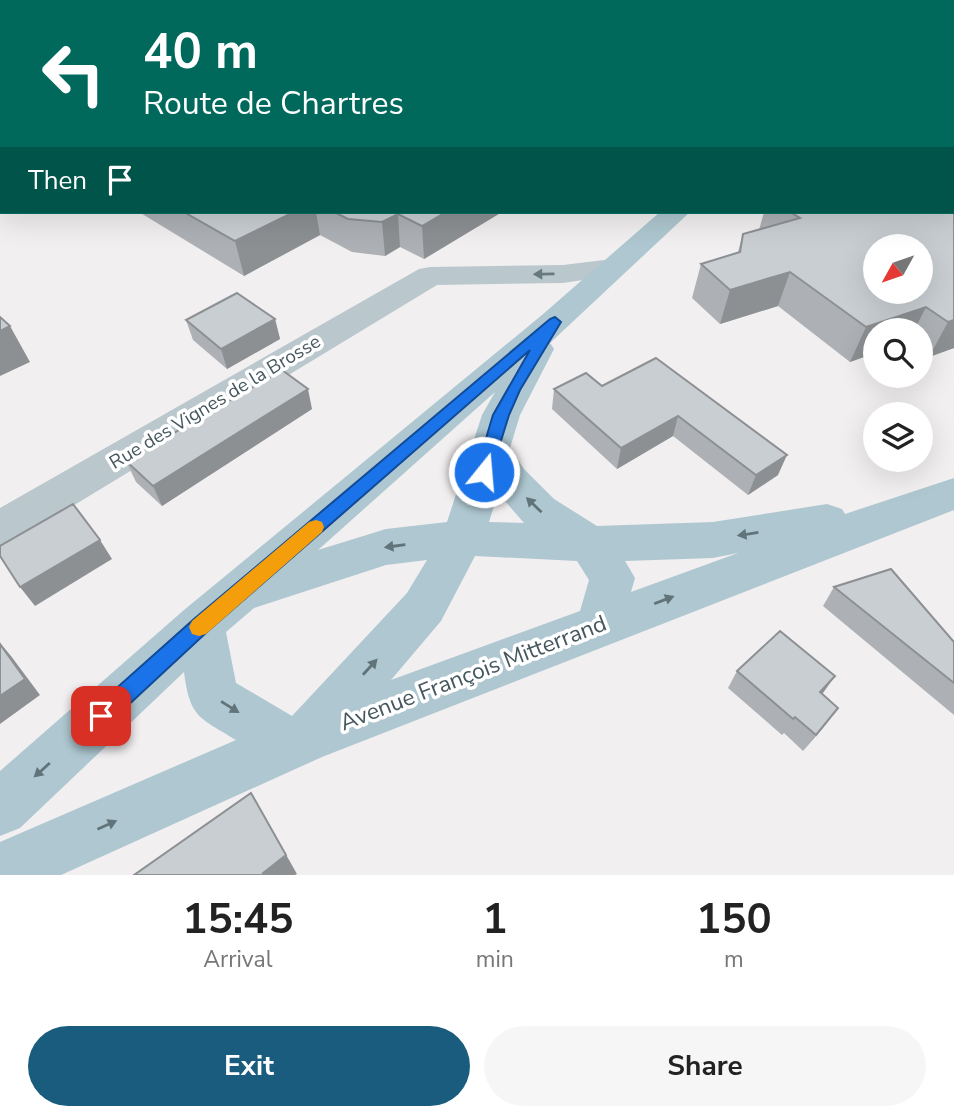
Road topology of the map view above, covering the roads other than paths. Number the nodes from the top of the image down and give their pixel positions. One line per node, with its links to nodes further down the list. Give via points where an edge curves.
1 (674, 214): 2 (main road)
2 (612, 268): 3 (main road); 7 (street, Rue des Vignes de la Brosse, one-way to 7, via 563,274 430,276)
3 (555, 322): 4 (main road, via 512,390); 10 (main road)
4 (491, 449): 8 (main road); 9 (main road, one-way to 4, via 539,511 510,480)
5 (954, 494): 6 (main road, Avenue François Mitterrand)
6 (912, 507): 9 (main road, one-way to 9, via 713,540); 11 (main road, Avenue François Mitterrand, one-way to 6)
7 (0, 529)
8 (463, 538): 9 (main road); 10 (main road, one-way to 10, via 386,547 278,581); 12 (main road, one-way to 8, via 424,607)
9 (590, 544): 11 (main road, via 612,578)
10 (217, 612): 12 (main road, one-way to 12, via 213,697); 13 (main road, one-way to 13)
11 (600, 625): 12 (main road, Avenue François Mitterrand)
12 (299, 740): 14 (main road, Avenue François Mitterrand, one-way to 12)
13 (0, 807)
14 (0, 872)

